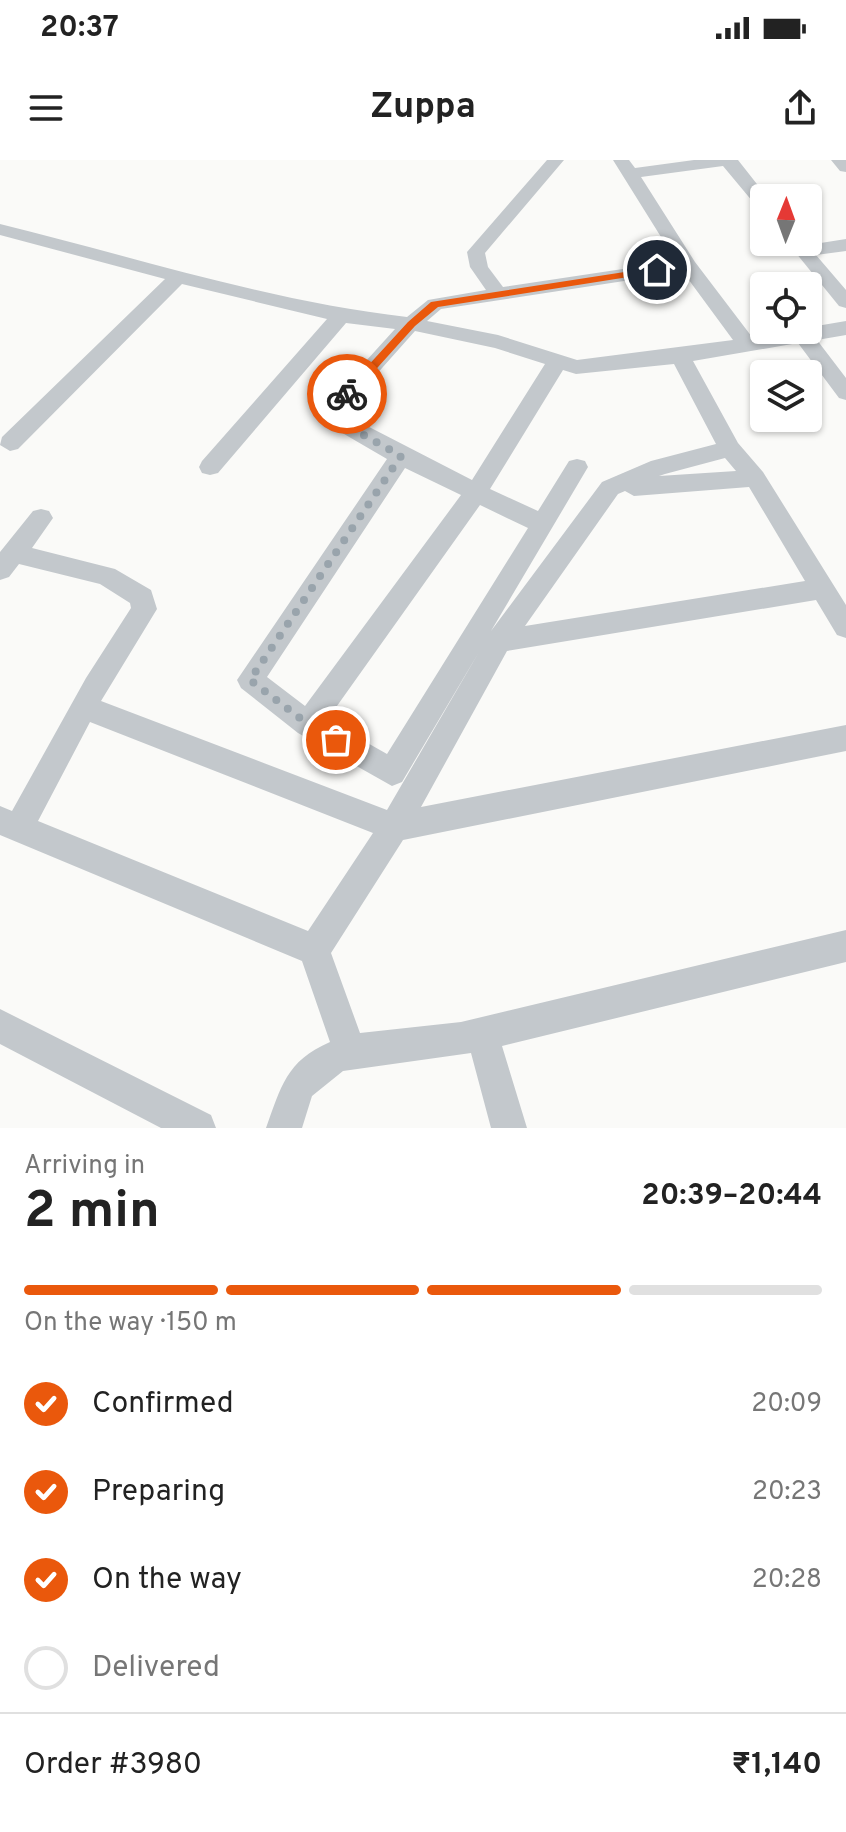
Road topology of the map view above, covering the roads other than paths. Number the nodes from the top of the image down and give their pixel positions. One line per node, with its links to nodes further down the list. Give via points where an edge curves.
1 (556, 160): 13 (street, via 476,252 479,267)
2 (728, 160): 4 (street); 6 (street)
3 (839, 160): 5 (street)
4 (625, 167): 11 (street)
5 (846, 167)
6 (750, 187)
7 (0, 229): 12 (street)
8 (846, 245): 9 (street)
9 (822, 246)
10 (807, 256): 14 (street)
11 (688, 265): 13 (street); 21 (street)
12 (179, 276): 15 (street); 25 (street)
13 (499, 295): 16 (street, via 435,304)
14 (846, 302)
15 (341, 316): 16 (street); 28 (street)
16 (411, 324): 23 (street); 27 (street, via 328,415)
17 (846, 328): 18 (street)
18 (822, 332)
19 (753, 344): 21 (street)
20 (810, 344): 24 (street)
21 (747, 345): 22 (street)
22 (680, 356): 23 (street, via 576,367); 26 (street)
23 (558, 361): 32 (street)
24 (846, 393)
25 (10, 443)
26 (730, 449): 30 (street); 31 (street, via 659,467)
27 (401, 456): 32 (street); 40 (street, via 250,680)
28 (210, 467)
29 (577, 467): 34 (street)
30 (755, 478): 31 (street); 36 (street)
31 (610, 488): 38 (street)
32 (476, 493): 34 (street); 40 (street)
33 (41, 518): 35 (street)
34 (542, 524): 40 (street, via 392,772)
35 (7, 561): 39 (street, via 106,576 142,597 144,609)
36 (823, 589): 37 (street); 38 (street)
37 (846, 627)
38 (499, 641): 43 (street)
39 (85, 707): 42 (street); 43 (street)
40 (308, 724)
41 (846, 738): 43 (street)
42 (10, 824): 45 (street)
43 (394, 827): 45 (street)
44 (846, 946): 47 (street)
45 (314, 950): 48 (street)
46 (0, 1026): 49 (street)
47 (482, 1034): 48 (street); 51 (street)
48 (350, 1051): 50 (street, via 299,1085)
49 (198, 1128)
50 (284, 1128)
51 (509, 1128)

